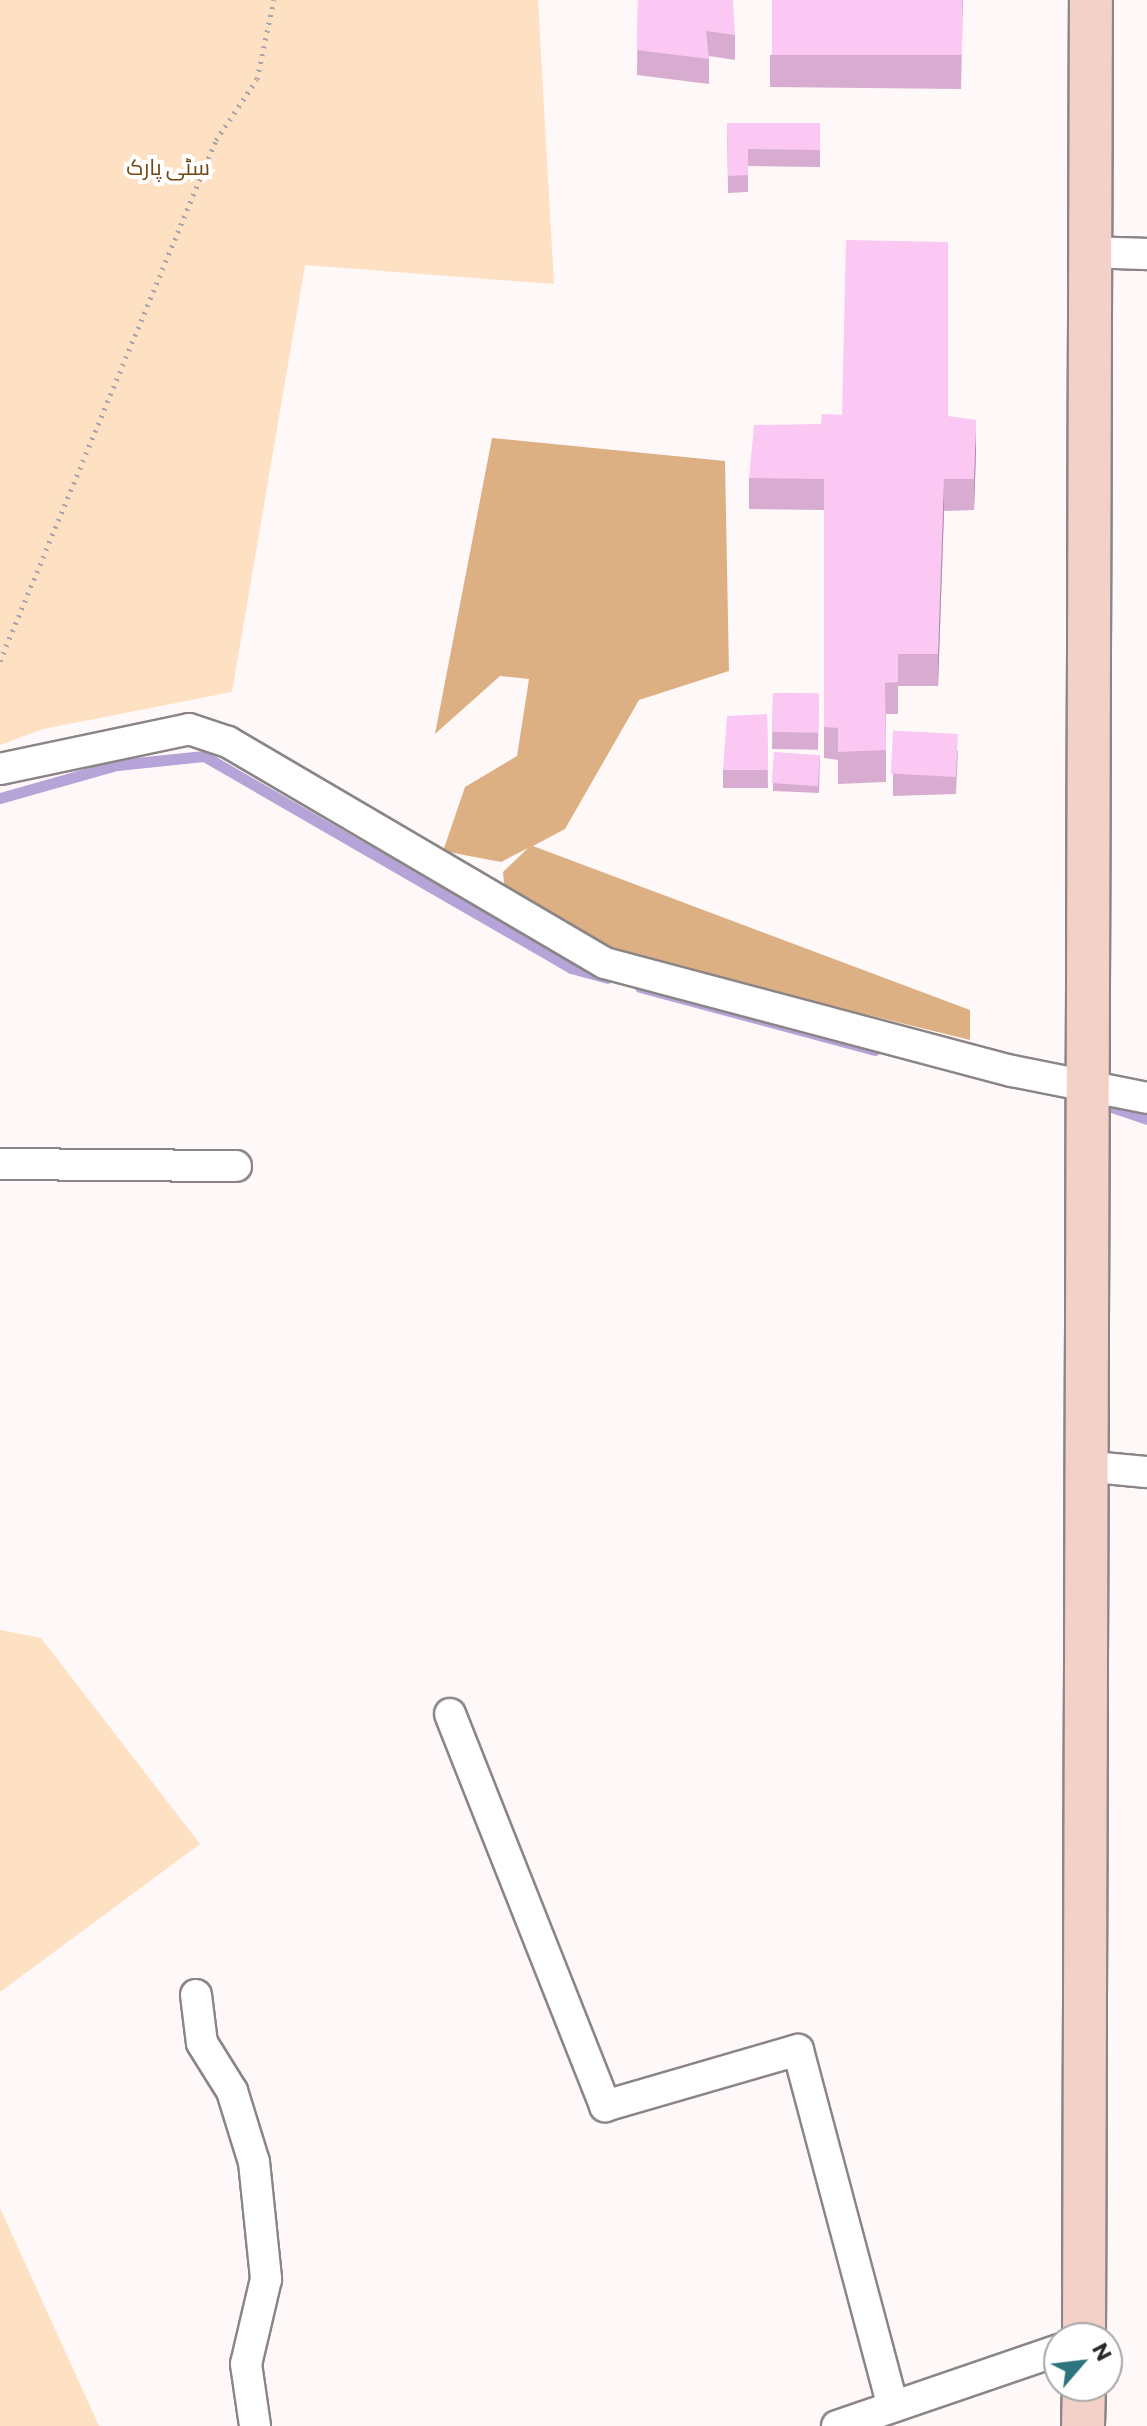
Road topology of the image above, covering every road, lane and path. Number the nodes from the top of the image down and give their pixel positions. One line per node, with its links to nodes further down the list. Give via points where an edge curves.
1 (274, 0): 5 (path, via 257,79 216,140)
2 (1091, 0): 3 (main road)
3 (1086, 252): 4 (street); 7 (main road)
4 (1147, 254)
5 (0, 661)
6 (0, 769): 7 (street, via 189,729 228,742 605,963)
7 (1083, 1084): 8 (street); 11 (main road)
8 (1147, 1098)
9 (0, 1164): 10 (street)
10 (236, 1166)
11 (1083, 1466): 12 (street); 15 (main road)
12 (1147, 1472)
13 (450, 1714): 18 (street, via 605,2106 798,2050)
14 (196, 1995): 19 (street, via 202,2043 232,2091 254,2162 266,2279 246,2364)
15 (1084, 2322)
16 (1043, 2355): 18 (street)
17 (1084, 2402): 21 (main road)
18 (893, 2407): 20 (street)
19 (255, 2426)
20 (837, 2426)
21 (1083, 2426)

